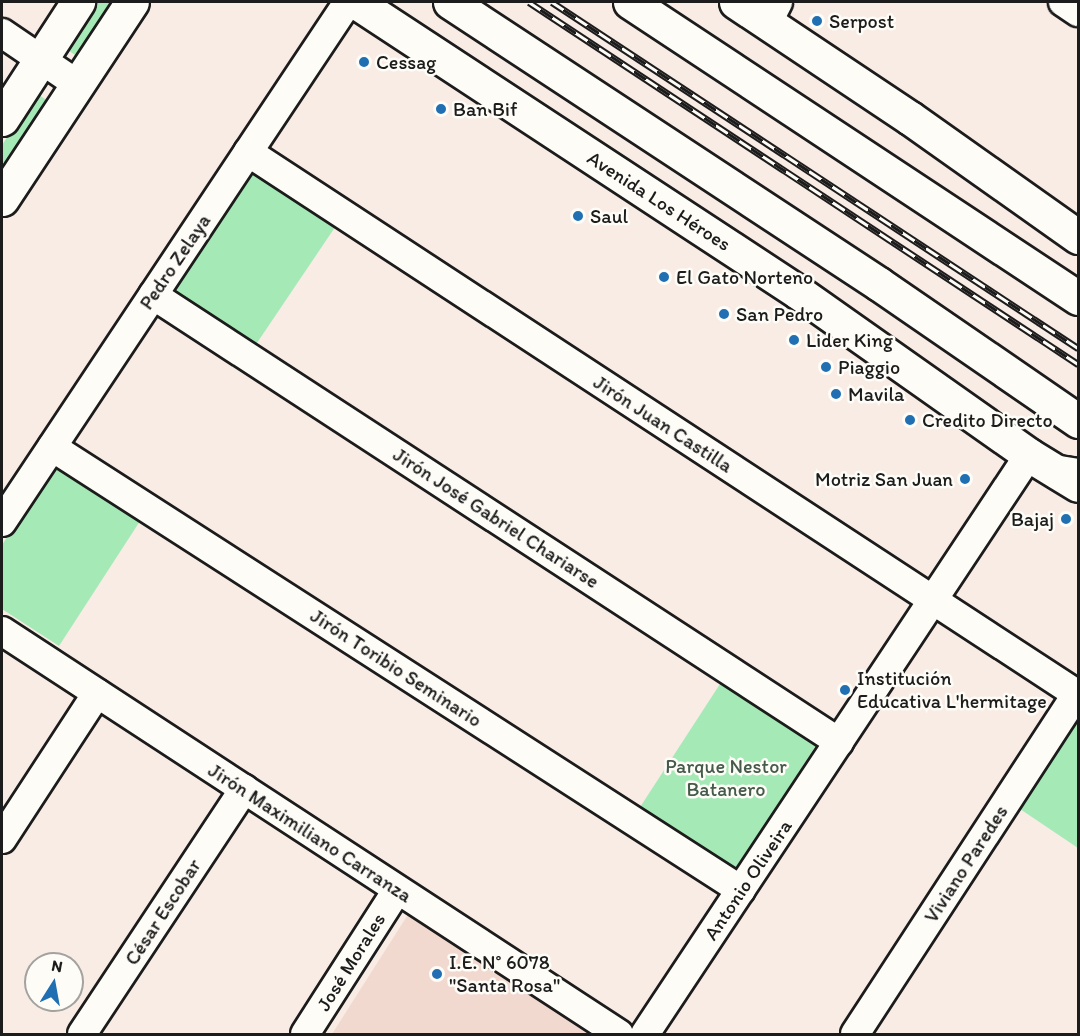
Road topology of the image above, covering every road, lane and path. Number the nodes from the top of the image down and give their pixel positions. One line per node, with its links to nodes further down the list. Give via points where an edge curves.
1 (78, 2): 12 (street)
2 (132, 2): 13 (street)
3 (348, 2): 15 (street, Pedro Zelaya)
4 (356, 2): 24 (street, Avenida Los Héroes, via 798,292)
5 (450, 2): 22 (street, via 879,284)
6 (630, 2): 18 (street)
7 (736, 2): 9 (street)
8 (1063, 2): 10 (street)
9 (773, 12): 17 (street)
10 (1078, 12)
11 (2, 33): 12 (street)
12 (41, 59): 13 (street); 14 (street)
13 (77, 84): 16 (street)
14 (2, 119)
15 (248, 152): 20 (street, Pedro Zelaya); 27 (street, Jirón Juan Castilla)
16 (2, 199)
17 (1078, 237)
18 (1037, 271): 19 (street); 21 (street)
19 (1078, 276)
20 (153, 295): 23 (street, Pedro Zelaya); 31 (street, Jirón José Gabriel Chariarse)
21 (1078, 298)
22 (1078, 421)
23 (52, 447): 26 (street, Pedro Zelaya); 35 (street, Jirón Toribio Seminario)
24 (1029, 455): 25 (street, Avenida Los Héroes); 27 (street, Antonio Oliveira)
25 (1072, 477)
26 (2, 522)
27 (933, 600): 30 (street, Jirón Juan Castilla); 31 (street, Antonio Oliveira)
28 (2, 631): 29 (street, Jirón Maximiliano Carranza)
29 (98, 693): 32 (street, Jirón Maximiliano Carranza); 33 (street)
30 (1078, 695): 40 (street, Viviano Paredes)
31 (839, 742): 35 (street, Antonio Oliveira)
32 (244, 789): 34 (street, Jirón Maximiliano Carranza); 36 (street, César Escobar)
33 (2, 839)
34 (397, 890): 37 (street, José Morales); 38 (street, Jirón Maximiliano Carranza)
35 (741, 890): 39 (street, Antonio Oliveira)
36 (82, 1035)
37 (305, 1035)
38 (619, 1035)
39 (645, 1035)
40 (855, 1035)

